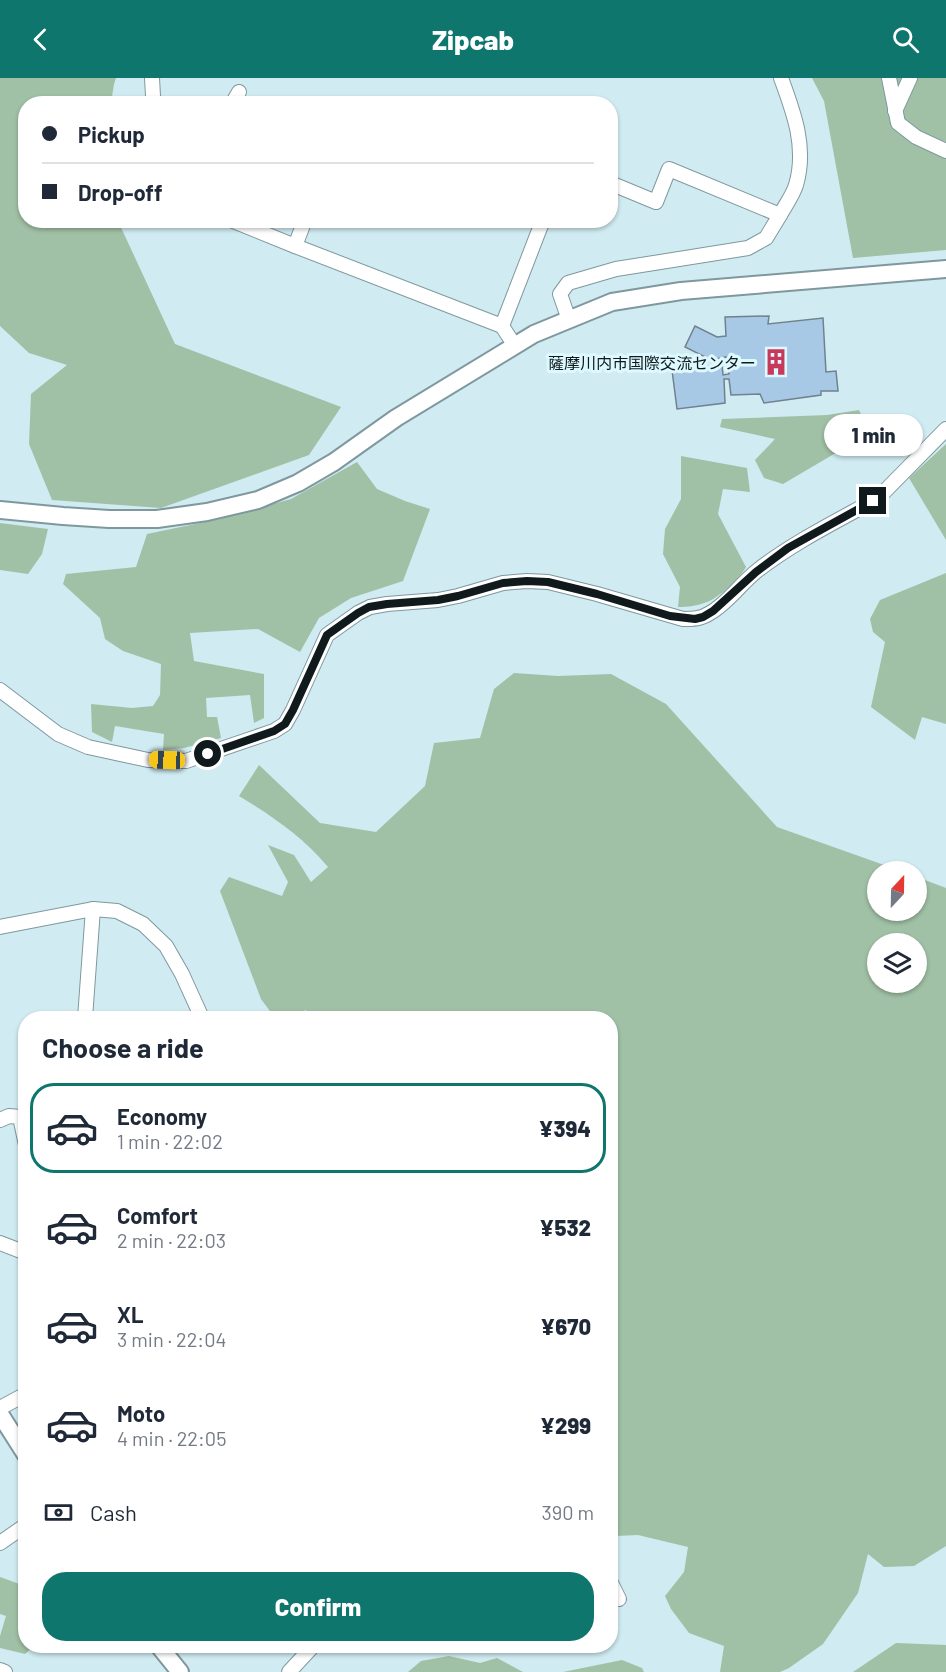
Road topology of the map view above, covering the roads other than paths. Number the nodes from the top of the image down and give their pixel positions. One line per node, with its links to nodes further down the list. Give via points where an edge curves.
1 (152, 78): 5 (street)
2 (781, 78): 9 (street, via 797,121 800,159 795,186)
3 (889, 78): 6 (street)
4 (910, 78): 6 (street)
5 (153, 96)
6 (895, 111): 7 (street, via 898,123 916,137)
7 (946, 151)
8 (618, 186): 9 (street, via 656,202 669,169)
9 (780, 215): 15 (street, via 766,238 748,248 616,269 568,284 560,294)
10 (251, 228): 13 (street)
11 (302, 228): 13 (street)
12 (540, 228): 16 (street)
13 (295, 246): 16 (street)
14 (946, 268): 15 (street, via 681,291 612,302)
15 (569, 320): 17 (street)
16 (502, 326): 17 (street)
17 (515, 346): 19 (street, via 396,418 334,462 258,500 157,519)
18 (946, 429): 20 (street, via 878,497 788,548 703,617 683,619 548,582 527,581 503,583 438,600 369,607 327,635 285,724 186,761 148,760 88,747 58,734)
19 (0, 510)
20 (0, 690)
21 (93, 909): 22 (street); 23 (street); 24 (street, via 117,911 143,924 166,946)
22 (0, 927)
23 (86, 1011)
24 (199, 1011)
25 (18, 1117): 26 (street)
26 (0, 1120)
27 (0, 1243): 28 (street)
28 (18, 1250)
29 (18, 1398): 30 (street)
30 (0, 1408)
31 (0, 1414): 32 (street)
32 (18, 1442)
33 (18, 1531): 34 (street)
34 (0, 1543)
35 (168, 1653): 39 (street)
36 (307, 1653): 40 (street)
37 (0, 1670): 38 (street)
38 (5, 1672)
39 (180, 1672)
40 (289, 1672)

